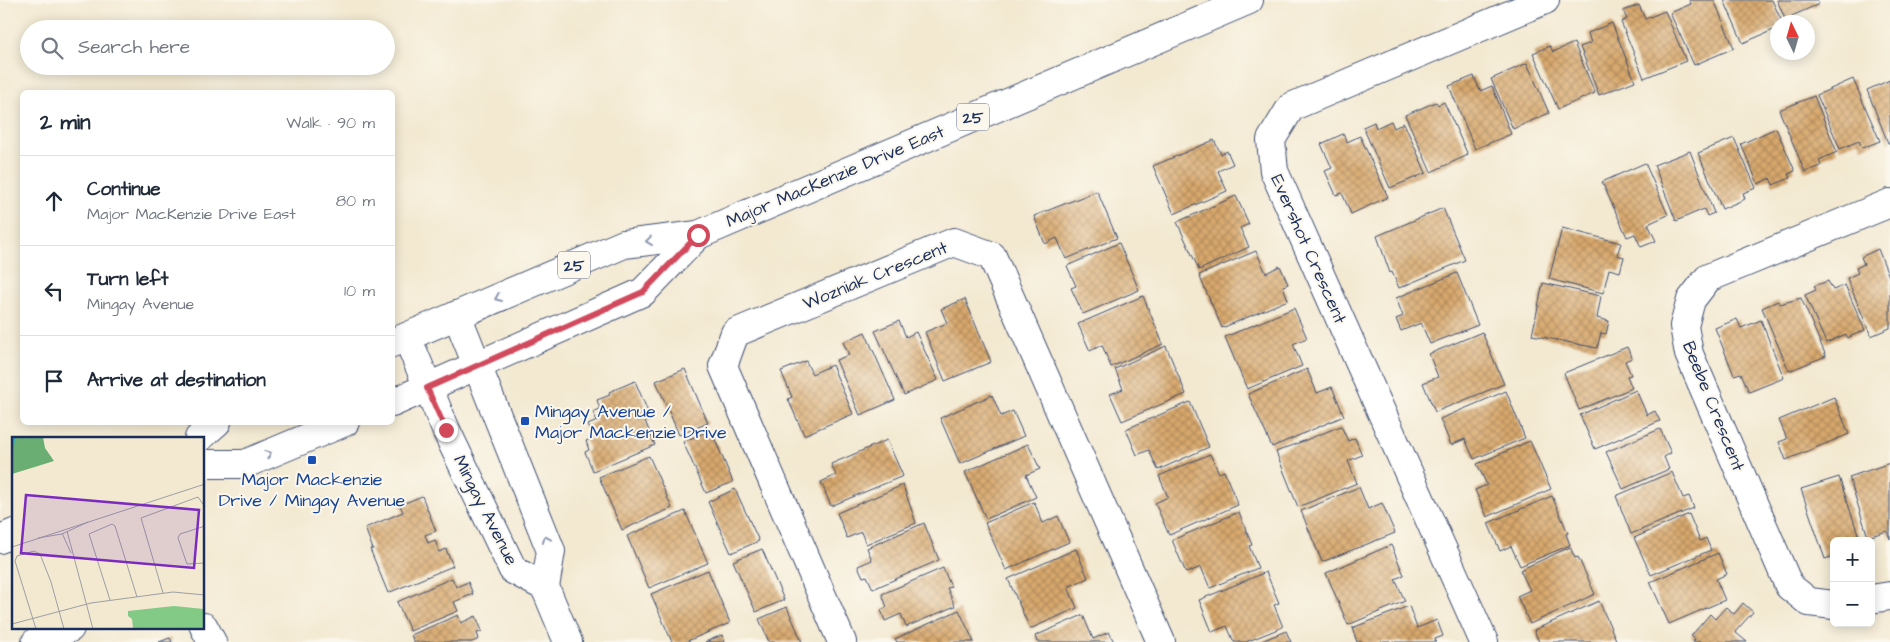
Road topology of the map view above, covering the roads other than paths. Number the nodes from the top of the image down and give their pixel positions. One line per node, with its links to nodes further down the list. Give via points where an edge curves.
1 (1249, 0): 4 (street, Major MacKenzie Drive East / 25)
2 (1545, 0): 27 (street, Evershot Crescent, via 1290,107 1271,140 1274,171)
3 (1890, 203): 19 (street, Beebe Crescent, via 1708,278 1692,300 1684,326 1689,354 1789,586 1809,602)
4 (698, 235): 5 (street, Major MacKenzie Drive East / 25, one-way to 5, via 624,244); 7 (street, Major MacKenzie Drive East / 25, via 643,292)
5 (457, 315): 6 (street, Major MacKenzie Drive East / 25); 7 (street, Mingay Avenue)
6 (400, 340): 8 (street, Mingay Avenue)
7 (478, 366): 8 (street, Major MacKenzie Drive East / 25); 16 (street, Mingay Avenue, one-way to 7, via 551,551)
8 (427, 388): 9 (street, Major MacKenzie Drive East / 25); 16 (street, Mingay Avenue, via 513,570)
9 (395, 402)
10 (214, 425): 12 (street)
11 (338, 425): 13 (street, one-way to 11, via 245,464)
12 (200, 437)
13 (205, 464)
14 (12, 534): 15 (street)
15 (0, 539)
16 (545, 586): 24 (street)
17 (1890, 596): 18 (street)
18 (1875, 599)
19 (1830, 604)
20 (205, 629): 23 (street)
21 (65, 630): 22 (street)
22 (36, 642)
23 (212, 642)
24 (568, 642)
25 (842, 642): 26 (street, Wozniak Crescent, via 723,366 735,333 954,242 992,256)
26 (1160, 642)
27 (1484, 642)

